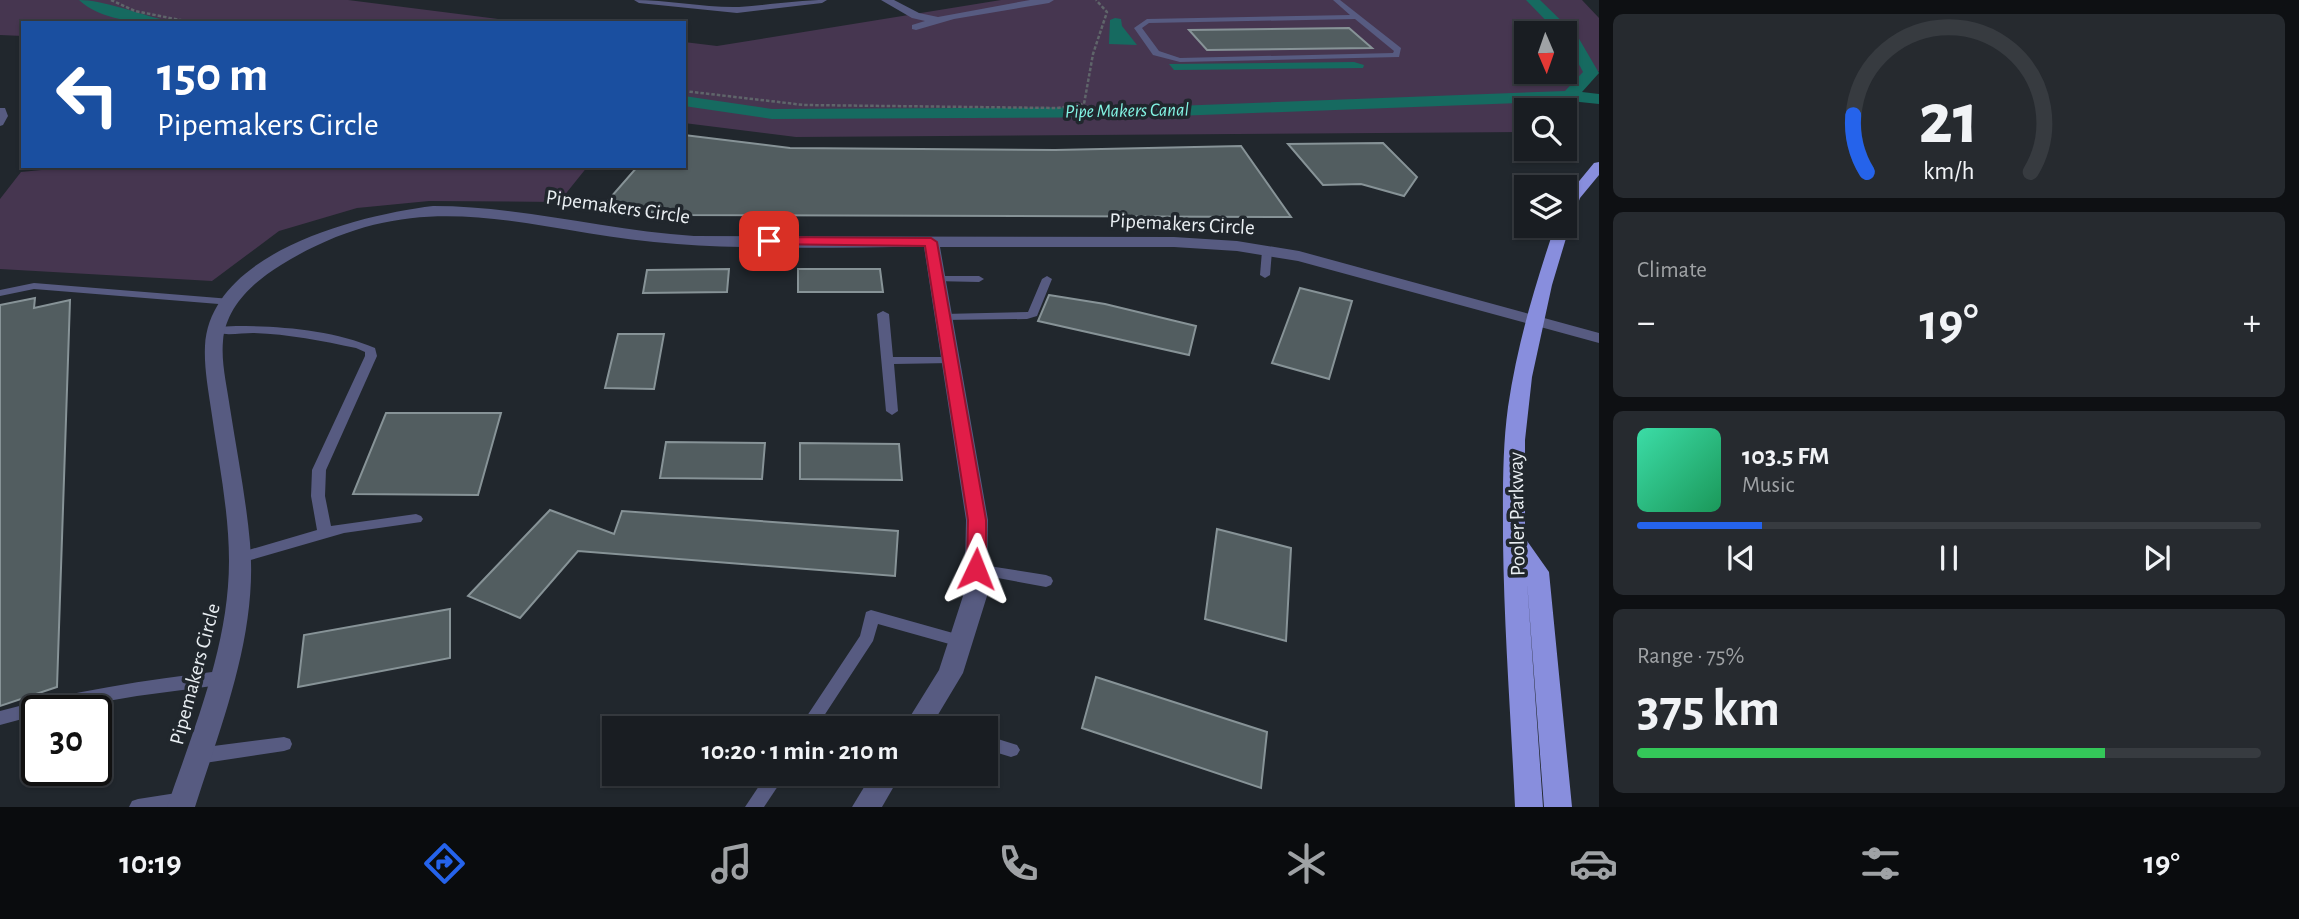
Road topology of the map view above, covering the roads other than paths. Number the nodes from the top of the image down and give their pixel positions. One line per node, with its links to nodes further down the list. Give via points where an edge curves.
1 (639, 0): 2 (street, via 737,10)
2 (822, 0)
3 (886, 0): 6 (street)
4 (1049, 0): 8 (street)
5 (1336, 0): 7 (lane)
6 (906, 5): 8 (street); 8 (street, via 919,6)
7 (1357, 17): 7 (lane, via 1398,50 1396,55 1180,60 1156,53 1138,28 1147,21)
8 (936, 20): 9 (street)
9 (916, 27)
10 (0, 110): 11 (lane, via 4,116)
11 (0, 123)
12 (1599, 166): 13 (main road, Pooler Parkway)
13 (1577, 192)
14 (1559, 238): 29 (main road, Pooler Parkway)
15 (769, 241): 16 (street, Pipemakers Circle); 18 (lane); 26 (street, Pipemakers Circle, via 669,239 497,212 432,211 373,221 304,245 244,285)
16 (931, 242): 17 (street, Pipemakers Circle, via 1174,242); 20 (street)
17 (1267, 251): 19 (lane); 29 (street, Pipemakers Circle)
18 (768, 264)
19 (1265, 275)
20 (937, 279): 21 (lane); 28 (street)
21 (979, 279)
22 (1047, 279): 28 (lane, via 1033,313 1027,316)
23 (0, 284): 24 (lane)
24 (19, 289): 25 (lane); 26 (lane, via 34,286)
25 (0, 293)
26 (231, 302): 30 (street, Pipemakers Circle)
27 (883, 314): 33 (lane)
28 (943, 317): 32 (street)
29 (1536, 320): 31 (street, Pipemakers Circle); 37 (main road, Pooler Parkway, via 1522,386 1513,469)
30 (216, 330): 36 (lane, via 283,329 371,350 319,470); 38 (street, Pipemakers Circle, via 217,382)
31 (1599, 338)
32 (951, 360): 33 (lane); 39 (street, via 977,520)
33 (888, 361): 34 (lane)
34 (892, 411)
35 (416, 519): 36 (lane)
36 (325, 533): 38 (lane)
37 (1516, 542): 56 (main road, Pooler Parkway); 57 (main road, via 1538,572)
38 (240, 558): 42 (street, Pipemakers Circle, via 237,617)
39 (976, 569): 40 (lane); 41 (street, via 975,596)
40 (1046, 581)
41 (960, 641): 43 (lane, via 871,616 869,637); 44 (street, via 950,673)
42 (220, 678): 45 (lane, via 82,696); 49 (street, Pipemakers Circle)
43 (815, 716)
44 (923, 716)
45 (0, 718)
46 (284, 744): 49 (lane)
47 (998, 746): 48 (lane)
48 (1012, 750)
49 (197, 756): 52 (street, Pipemakers Circle)
50 (769, 786): 54 (lane)
51 (879, 786): 55 (street)
52 (182, 804): 53 (lane)
53 (138, 807)
54 (754, 807)
55 (866, 807)
56 (1529, 807)
57 (1558, 807)

